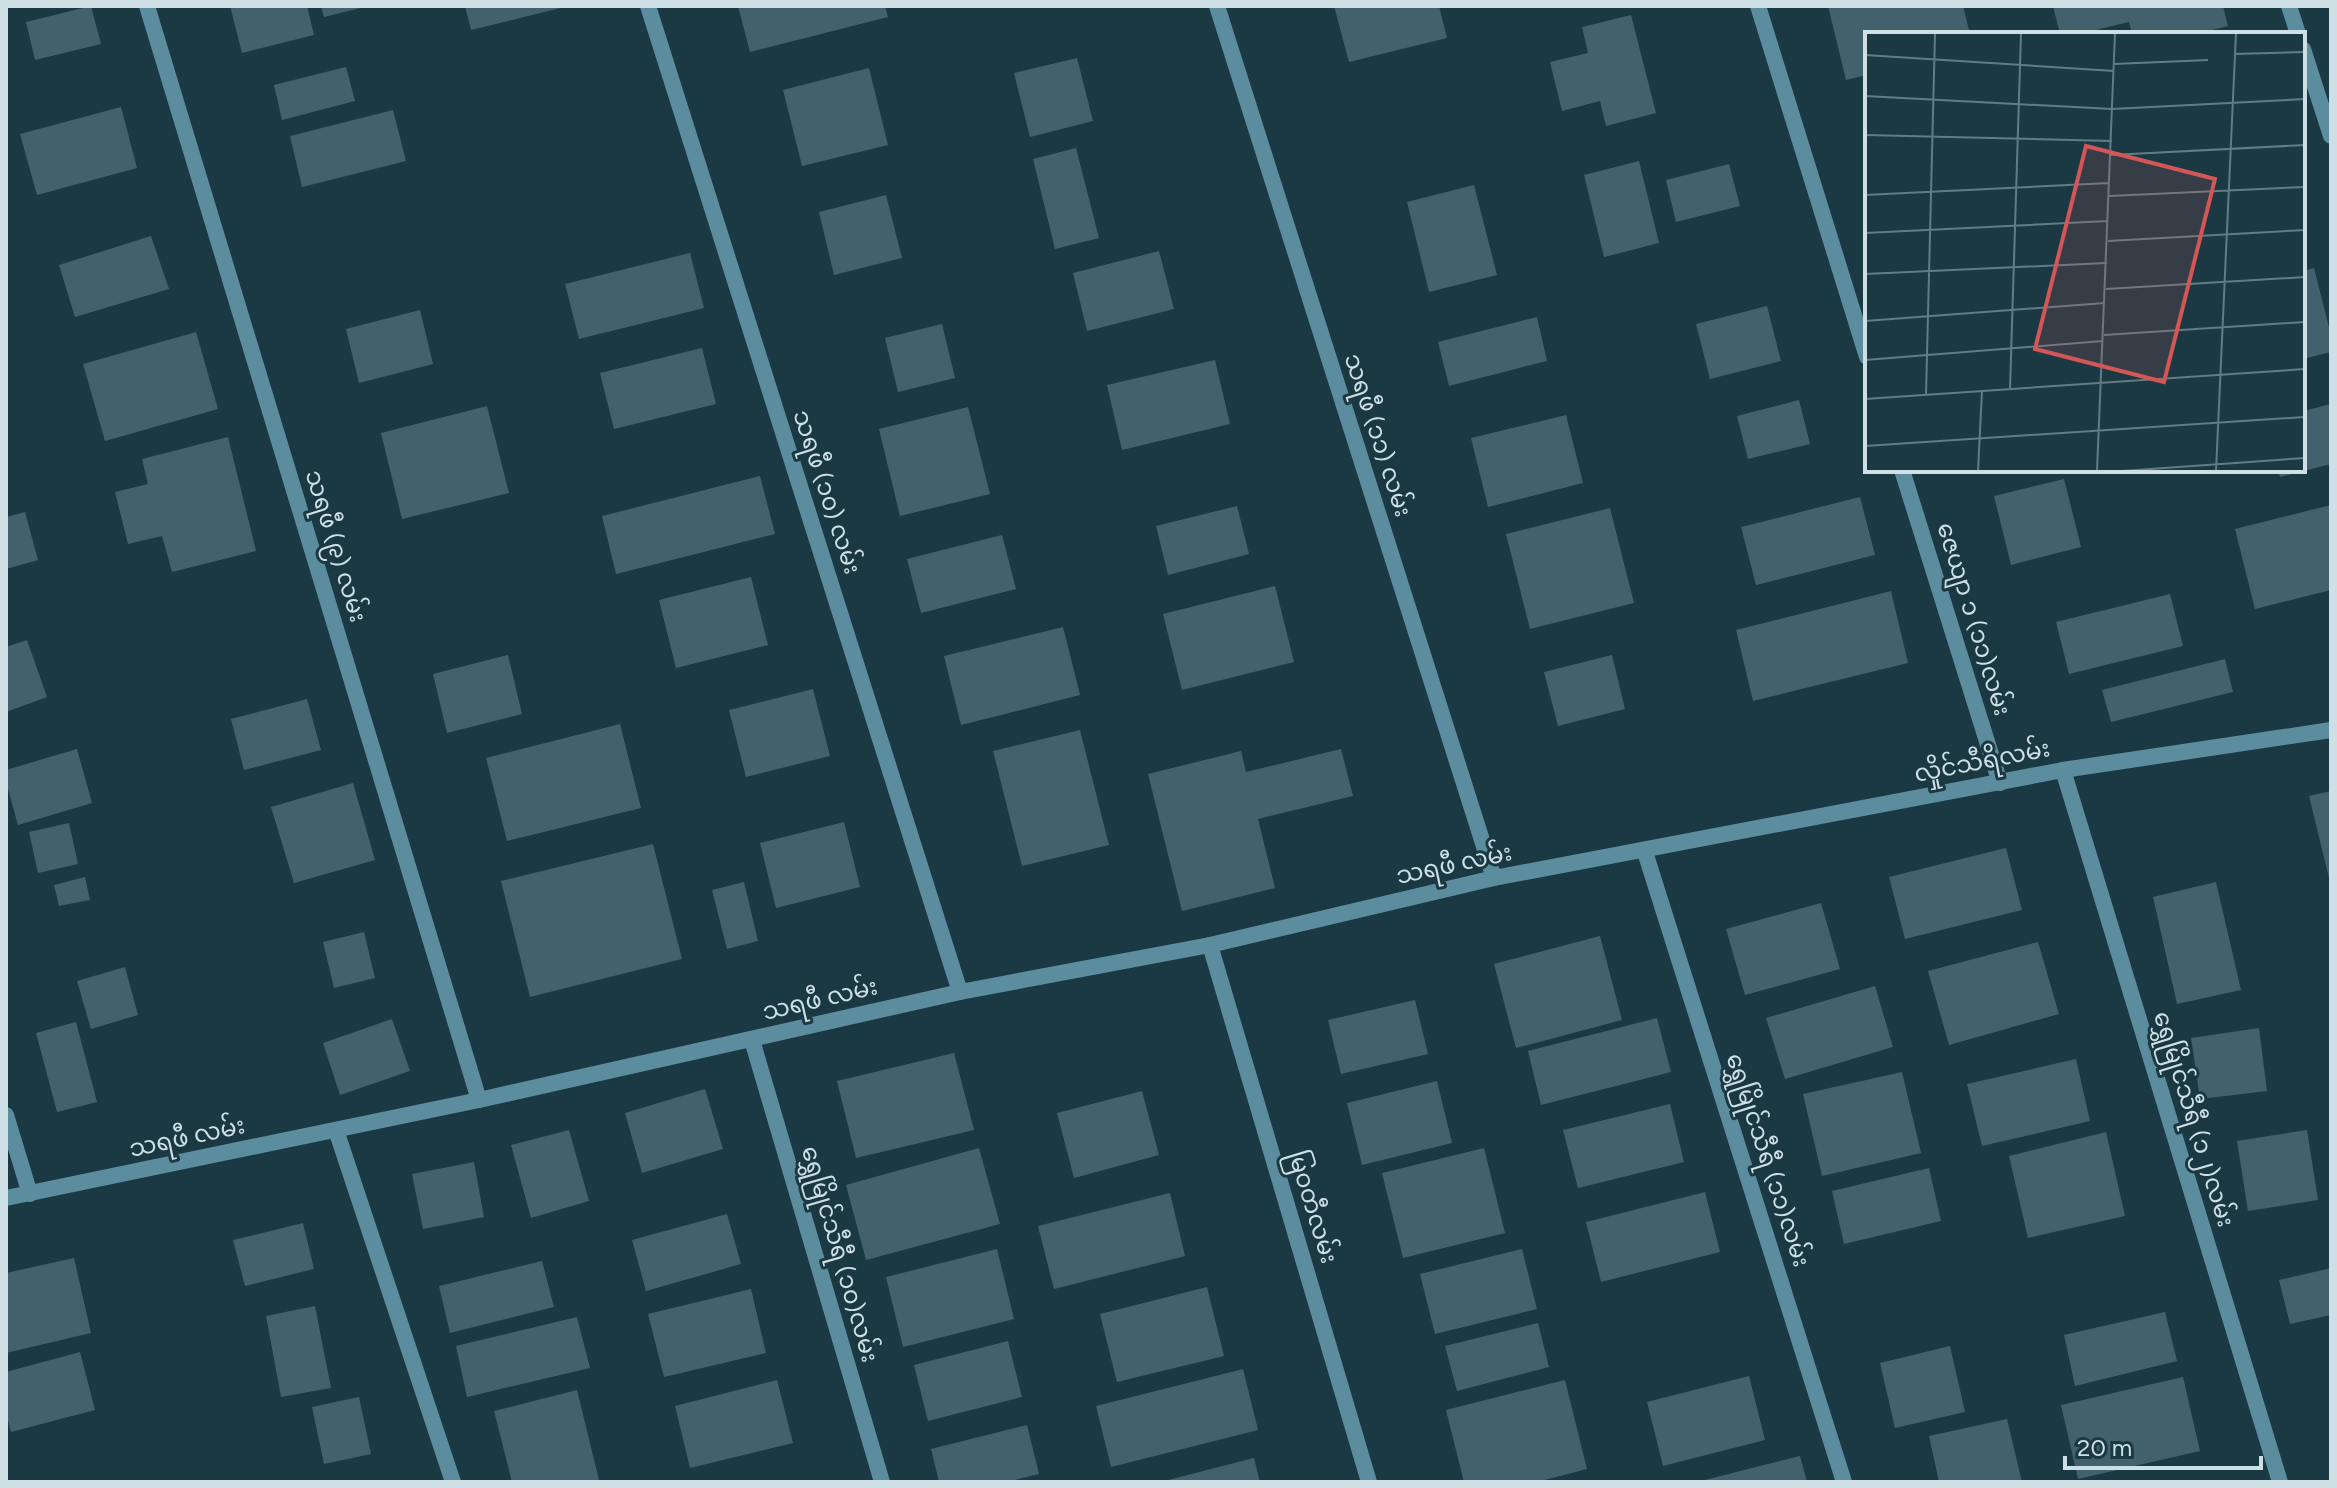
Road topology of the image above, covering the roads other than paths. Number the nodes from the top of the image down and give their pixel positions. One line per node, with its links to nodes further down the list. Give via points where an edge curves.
1 (147, 6): 19 (street, သရဖီ (၉) လမ်း)
2 (648, 6): 17 (street, သရဖီ (၁၀) လမ်း)
3 (1217, 6): 15 (street, သရဖီ (၁၁) လမ်း)
4 (1758, 6): 9 (street)
5 (2289, 6): 6 (street)
6 (2297, 32)
7 (2305, 55): 8 (street)
8 (2331, 136)
9 (1865, 351)
10 (1903, 472): 13 (street, ဇေယျာ ၁ (၁၁)လမ်း)
11 (2331, 730): 12 (street, လှိုင်သီရိလမ်း)
12 (2063, 770): 13 (street, လှိုင်သီရိလမ်း); 28 (street, ရွှေမြိုင်သီရီ (၁၂)လမ်း)
13 (2000, 783): 14 (street, လှိုင်သီရိလမ်း)
14 (1645, 852): 15 (street, သရဖီ လမ်း); 27 (street, ရွှေမြိုင်သီရီ (၁၁)လမ်း)
15 (1494, 878): 16 (street, သရဖီ လမ်း)
16 (1210, 945): 17 (street, သရဖီ လမ်း); 26 (street, မြဝတီလမ်း)
17 (960, 992): 18 (street, သရဖီ လမ်း)
18 (752, 1040): 19 (street, သရဖီ လမ်း); 25 (street, ရွှေမြိုင်သီရီ (၁၀)လမ်း)
19 (479, 1100): 21 (street, သရဖီ လမ်း)
20 (6, 1115): 22 (street)
21 (336, 1130): 22 (street, သရဖီ လမ်း); 24 (street)
22 (30, 1194): 23 (street, သရဖီ လမ်း)
23 (6, 1198)
24 (453, 1482)
25 (882, 1482)
26 (1369, 1482)
27 (1844, 1482)
28 (2280, 1482)

